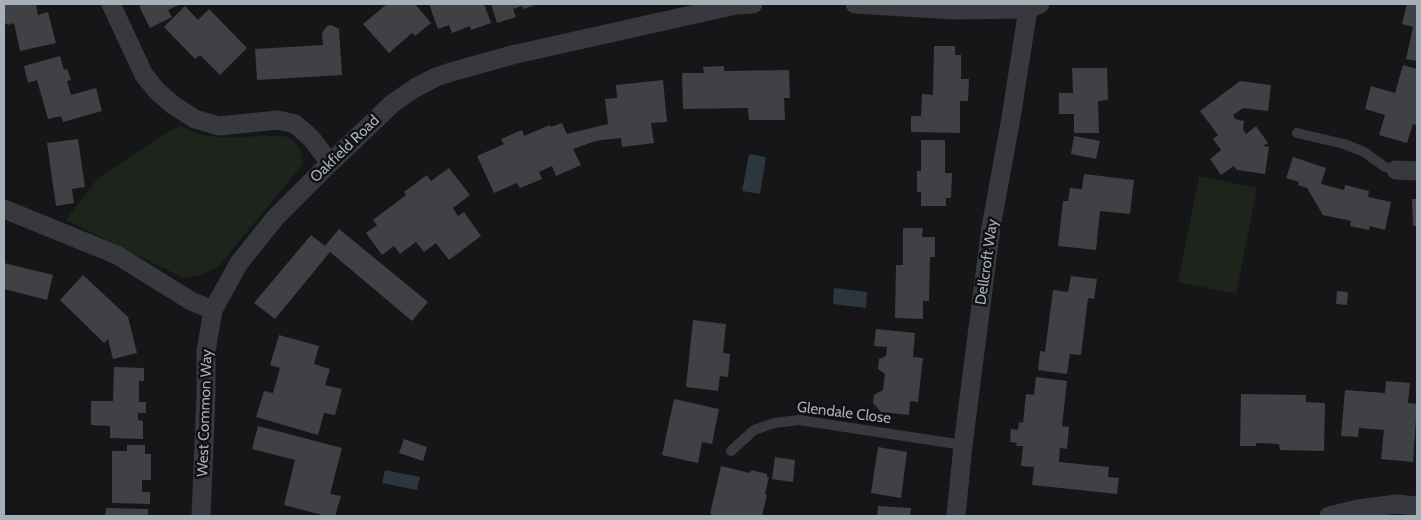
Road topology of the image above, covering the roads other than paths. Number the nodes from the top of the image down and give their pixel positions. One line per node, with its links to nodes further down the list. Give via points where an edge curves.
1 (111, 4): 7 (street, via 144,75 173,105 195,119 219,126 278,120 295,124 311,138)
2 (753, 4): 5 (street, Oakfield Road)
3 (855, 4): 4 (street, via 953,10)
4 (1034, 7): 12 (street, Dellcroft Way, via 991,227)
5 (689, 9): 7 (street, Oakfield Road, via 436,77 393,103)
6 (1297, 133): 8 (lane, via 1344,144)
7 (330, 163): 11 (street, Oakfield Road, via 275,218 239,263)
8 (1396, 170): 9 (street)
9 (1417, 171)
10 (4, 209): 11 (street, via 117,255 191,301)
11 (213, 310): 15 (street, West Common Way, via 206,351)
12 (963, 445): 13 (lane, Glendale Close, via 799,420 754,430); 16 (street, Dellcroft Way)
13 (731, 451)
14 (1417, 506): 18 (street, via 1397,504)
15 (201, 516)
16 (956, 516): 17 (street)
17 (960, 516)
18 (1329, 516)

